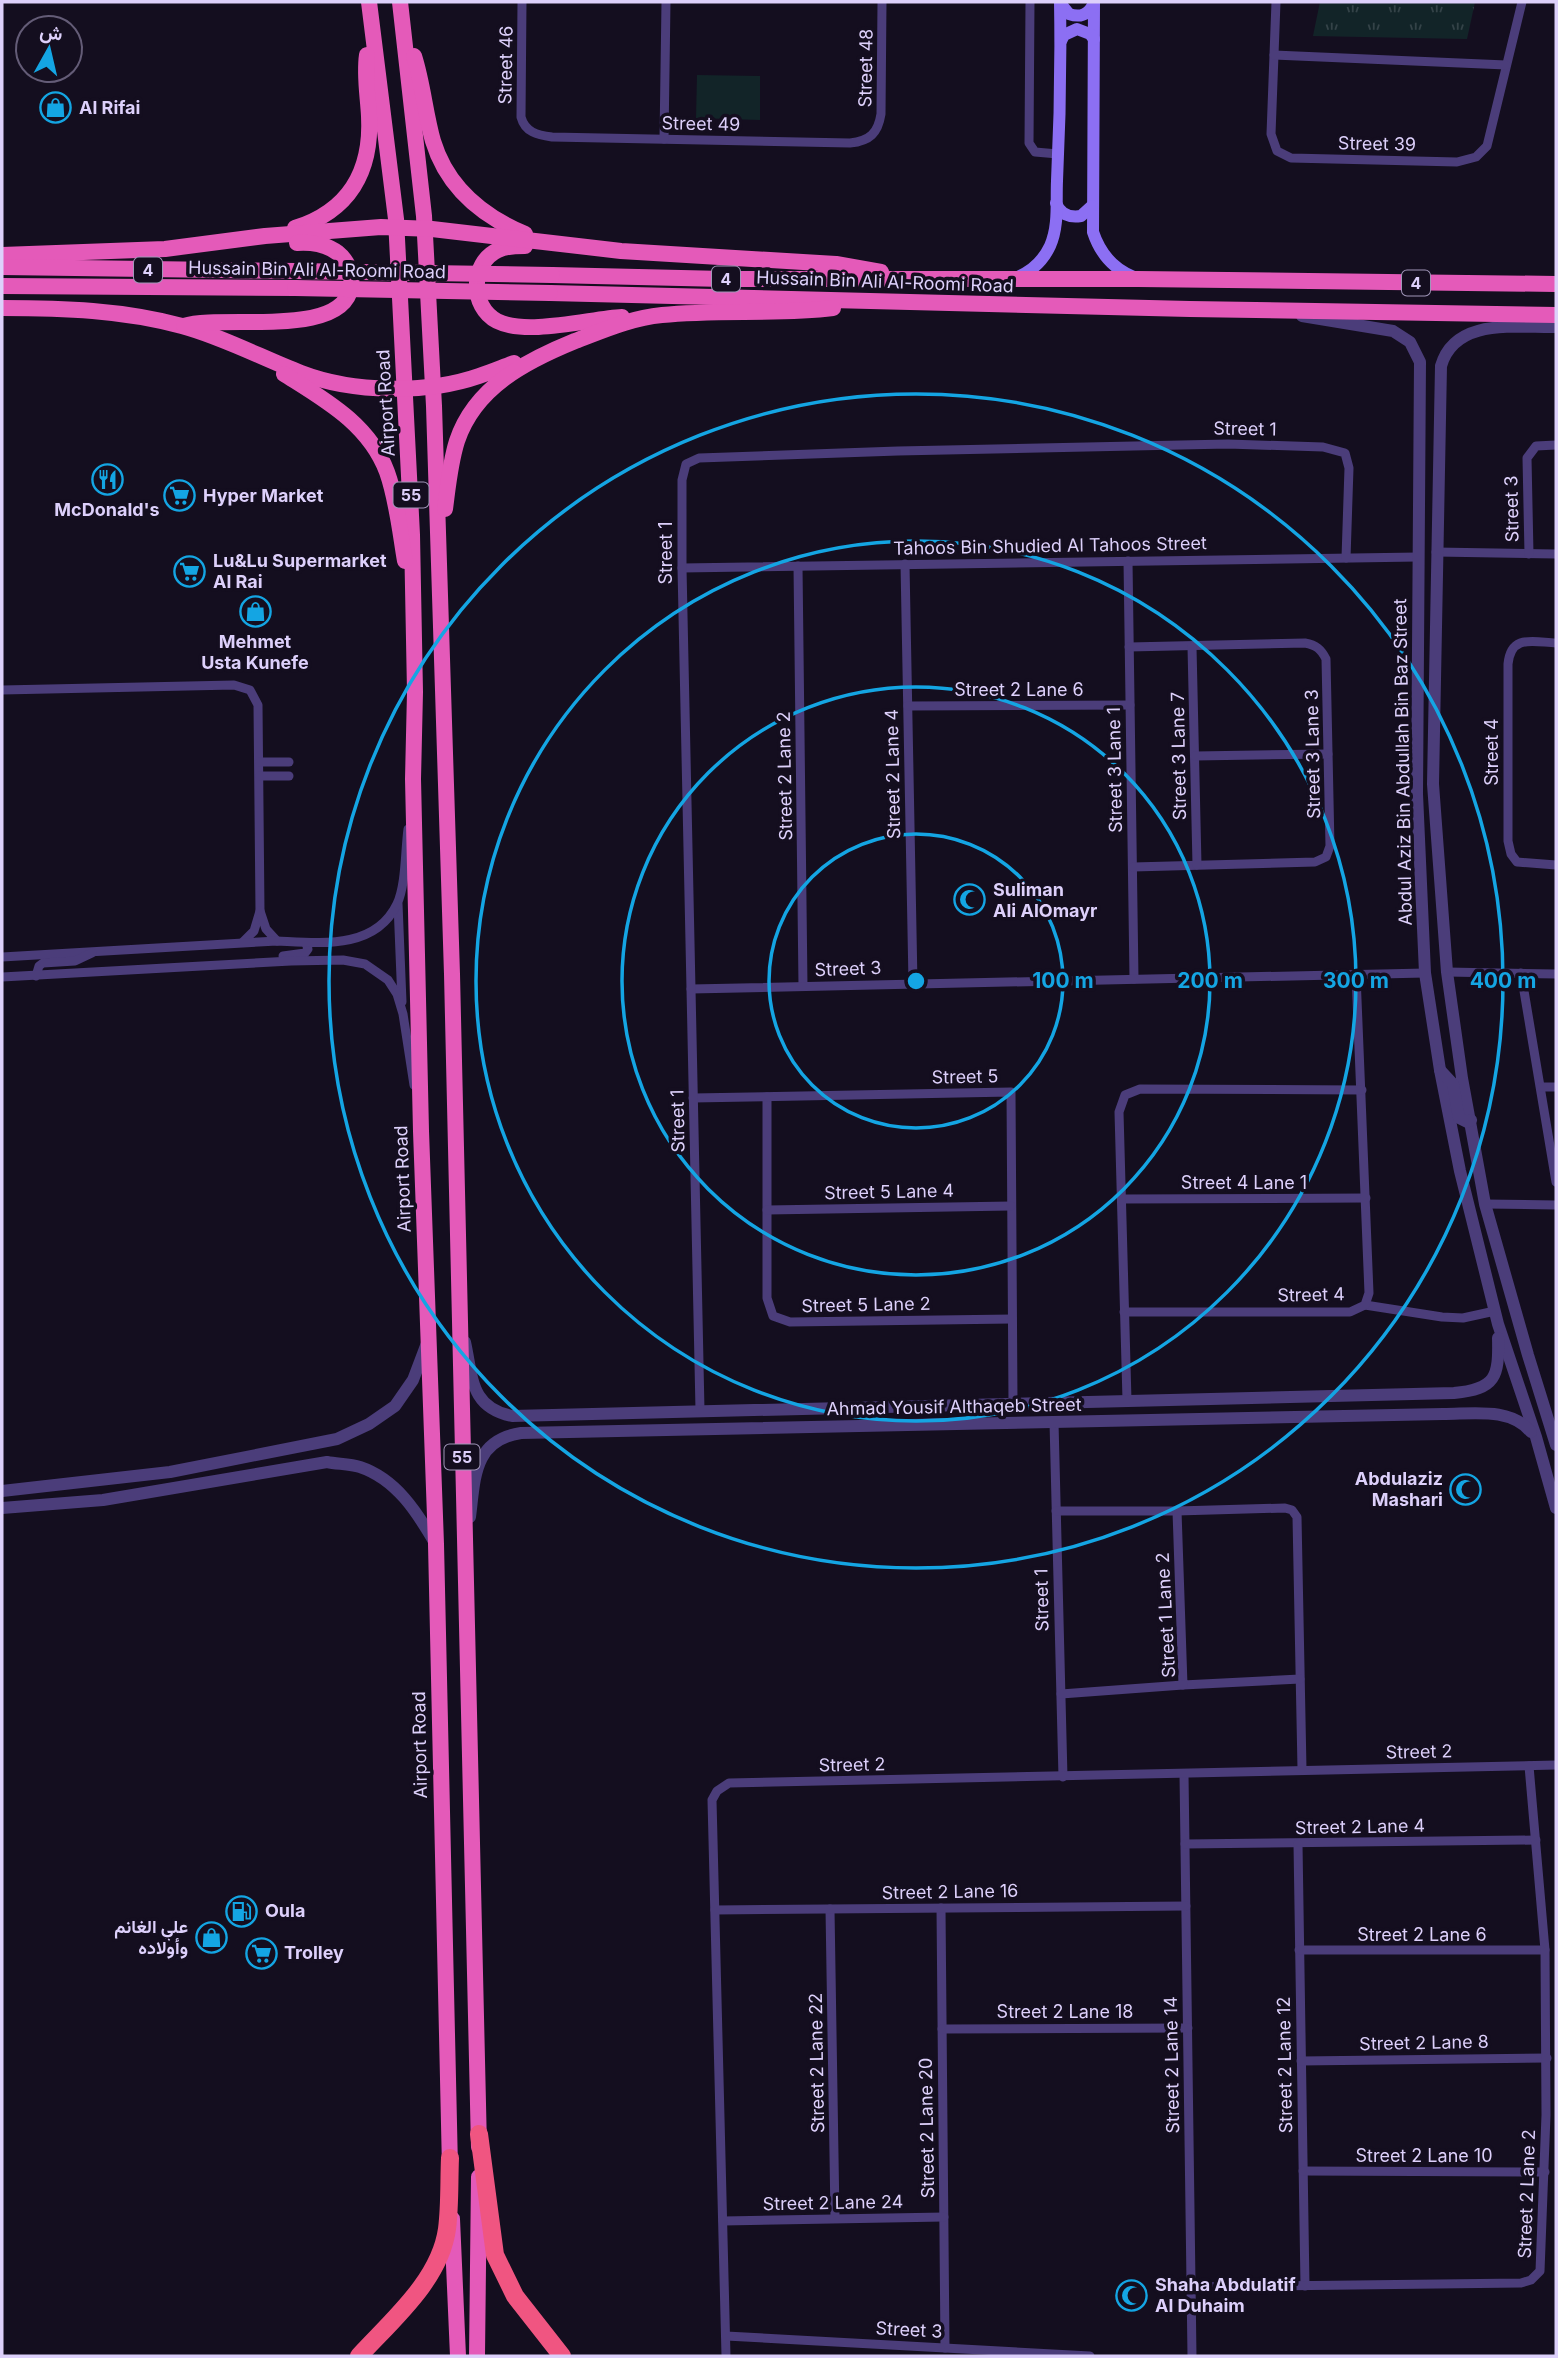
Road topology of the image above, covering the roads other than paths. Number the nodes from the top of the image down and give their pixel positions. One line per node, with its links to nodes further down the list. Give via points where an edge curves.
1 (369, 2): 12 (highway, Airport Road / 55)
2 (400, 2): 11 (highway, 55)
3 (522, 2): 17 (street, Street 46, via 521,117)
4 (666, 2): 19 (street)
5 (882, 2): 18 (street, Street 48, via 881,114)
6 (1030, 2): 20 (street, via 1029,143 1035,152)
7 (1094, 2): 10 (main road, via 1081,16 1069,14); 13 (main road)
8 (1276, 2): 15 (street, Street 39)
9 (1522, 2): 16 (street, Street 39)
10 (1060, 3): 14 (main road)
11 (403, 28): 24 (highway, 55); 26 (highway, via 422,86 432,138 447,172 487,215)
12 (372, 35): 23 (highway, Airport Road / 55); 25 (highway, via 366,69 368,143 358,180 340,204 321,218)
13 (1094, 39): 14 (main road, via 1077,29); 22 (main road)
14 (1061, 41): 20 (main road)
15 (1274, 55): 16 (street); 16 (street, Street 39, via 1271,134 1277,151 1291,158 1457,162 1476,157 1487,146)
16 (1506, 65)
17 (526, 128): 19 (street, Street 49, via 552,137)
18 (874, 134): 19 (street, Street 49, via 850,144)
19 (664, 139)
20 (1058, 154): 21 (main road)
21 (1056, 202): 22 (main road, via 1070,217 1081,216); 31 (main road, via 1048,251 1037,265)
22 (1092, 206): 32 (main road, via 1093,232 1104,255)
23 (396, 227): 24 (highway); 25 (highway); 46 (highway, Airport Road / 55)
24 (425, 229): 26 (highway); 45 (highway, 55)
25 (265, 236): 27 (highway, via 165,249); 41 (highway, via 279,243 320,244 339,254 351,276 345,300 330,313 303,320 209,321)
26 (544, 241): 30 (highway, via 659,254 836,264); 40 (highway, via 498,250 486,258 476,285 478,299 497,321 532,327)
27 (2, 255)
28 (2, 267): 30 (highway, Hussain Bin Ali Al-Roomi Road / 4, bridge)
29 (1556, 276): 33 (street)
30 (900, 278): 31 (highway, Hussain Bin Ali Al-Roomi Road / 4)
31 (1015, 278): 32 (highway, Hussain Bin Ali Al-Roomi Road / 4)
32 (1138, 279): 33 (highway, Hussain Bin Ali Al-Roomi Road / 4)
33 (1516, 284): 34 (highway, Hussain Bin Ali Al-Roomi Road / 4)
34 (1556, 284)
35 (2, 286): 36 (highway, Hussain Bin Ali Al-Roomi Road / 4, bridge)
36 (869, 301): 38 (highway, Hussain Bin Ali Al-Roomi Road / 4); 40 (highway, via 797,312)
37 (2, 308): 41 (highway, via 96,311)
38 (1284, 311): 39 (highway, Hussain Bin Ali Al-Roomi Road / 4); 51 (street, Abdul Aziz Bin Abdullah Bin Baz Street, via 1383,328 1401,335 1414,348 1422,375)
39 (1556, 315)
40 (643, 317): 44 (highway)
41 (184, 326): 43 (highway)
42 (1556, 327): 48 (street, Abdul Aziz Bin Abdullah Bin Baz Street, via 1470,333 1456,340 1444,356)
43 (250, 352): 46 (highway, via 340,384); 58 (highway, via 338,409 373,445 390,483)
44 (540, 355): 45 (highway, via 478,377); 52 (highway, via 496,384 463,426 450,469)
45 (433, 385): 46 (highway); 52 (highway, 55)
46 (405, 388): 58 (highway, Airport Road / 55)
47 (1556, 445): 49 (street, Street 3, via 1536,446 1527,458)
48 (1436, 552): 49 (street); 73 (street, Abdul Aziz Bin Abdullah Bin Baz Street)
49 (1529, 554): 50 (street)
50 (1556, 554)
51 (1418, 556): 53 (street, Tahoos Bin Shudied Al Tahoos Street); 65 (street, Abdul Aziz Bin Abdullah Bin Baz Street)
52 (439, 558): 117 (highway, 55)
53 (1346, 558): 54 (street, Tahoos Bin Shudied Al Tahoos Street); 57 (street, Street 1, via 1349,468 1345,453 1323,447 1228,444 691,460 685,464 682,480)
54 (1128, 561): 55 (street, Tahoos Bin Shudied Al Tahoos Street); 60 (street, Street 3 Lane 1)
55 (905, 564): 56 (street, Tahoos Bin Shudied Al Tahoos Street); 64 (street, Street 2 Lane 4)
56 (798, 566): 57 (street, Tahoos Bin Shudied Al Tahoos Street); 96 (street, Street 2 Lane 2)
57 (682, 568): 97 (street, Street 1)
58 (412, 602): 72 (highway, Airport Road / 55)
59 (1556, 643): 77 (street, Street 4, via 1524,641 1514,646 1508,664 1511,854 1517,862)
60 (1129, 647): 61 (street, Street 3 Lane 3); 63 (street, Street 3 Lane 1)
61 (1192, 647): 66 (street, Street 3 Lane 3, via 1315,645 1326,659); 67 (street, Street 3 Lane 7)
62 (2, 690): 68 (street, via 240,686 254,695 257,705)
63 (1130, 705): 64 (street, Street 2 Lane 6); 78 (street, Street 3 Lane 1)
64 (908, 706): 95 (street, Street 2 Lane 4)
65 (1416, 734): 73 (street, via 1421,742 1421,779); 74 (street, Abdul Aziz Bin Abdullah Bin Baz Street)
66 (1328, 754): 67 (street); 76 (street, Street 3 Lane 3, via 1330,846 1326,857 1315,862)
67 (1195, 756): 76 (street, Street 3 Lane 7)
68 (260, 762): 69 (street); 70 (street)
69 (289, 762)
70 (260, 776): 71 (street); 80 (street)
71 (289, 776)
72 (413, 779): 79 (street); 106 (highway, Airport Road / 55)
73 (1433, 784): 75 (street, Abdul Aziz Bin Abdullah Bin Baz Street)
74 (1417, 794): 75 (street, via 1425,795 1427,801 1431,844); 88 (street, Abdul Aziz Bin Abdullah Bin Baz Street)
75 (1437, 854): 87 (street, Abdul Aziz Bin Abdullah Bin Baz Street)
76 (1197, 865): 78 (street, Street 3 Lane 3)
77 (1556, 865)
78 (1133, 866): 94 (street, Street 3 Lane 1)
79 (398, 903): 83 (street, via 383,926 370,935); 98 (street)
80 (260, 911): 81 (street, via 266,929); 82 (street, via 254,930)
81 (277, 941): 82 (street); 83 (street)
82 (242, 943): 84 (street)
83 (306, 943): 86 (street, via 305,953)
84 (97, 951): 85 (street); 92 (street, via 75,961 43,963)
85 (2, 957)
86 (258, 964): 92 (street); 98 (street, via 344,960 365,964 388,979)
87 (1447, 972): 89 (street); 105 (street, Abdul Aziz Bin Abdullah Bin Baz Street)
88 (1425, 973): 91 (street, Street 3); 99 (street, Abdul Aziz Bin Abdullah Bin Baz Street)
89 (1521, 973): 90 (street); 100 (street)
90 (1556, 974)
91 (1356, 975): 94 (street, Street 3); 102 (street, Street 4)
92 (36, 976): 93 (street)
93 (2, 977)
94 (1134, 979): 95 (street, Street 3)
95 (913, 983): 96 (street, Street 3)
96 (803, 986): 97 (street, Street 3)
97 (691, 989): 104 (street, Street 1)
98 (403, 1014): 106 (street)
99 (1440, 1070): 105 (street, via 1453,1084 1459,1118); 107 (street, Abdul Aziz Bin Abdullah Bin Baz Street)
100 (1541, 1087): 101 (street); 108 (street)
101 (1556, 1087)
102 (1362, 1090): 110 (street, Street 4); 111 (street, via 1140,1089 1125,1095 1119,1112)
103 (767, 1097): 104 (street, Street 5); 114 (street, Street 5, via 1011,1092); 115 (street, Street 5 Lane 2)
104 (694, 1098): 126 (street, Street 1)
105 (1471, 1120): 109 (street, Abdul Aziz Bin Abdullah Bin Baz Street)
106 (421, 1131): 121 (highway, Airport Road / 55)
107 (1452, 1135): 109 (street, via 1459,1132 1466,1137 1473,1172); 119 (street, Abdul Aziz Bin Abdullah Bin Baz Street)
108 (1556, 1182)
109 (1481, 1183): 112 (street, Abdul Aziz Bin Abdullah Bin Baz Street)
110 (1366, 1198): 111 (street, Street 4 Lane 1); 116 (street, Street 4, via 1369,1293)
111 (1122, 1199): 118 (street)
112 (1485, 1204): 113 (street); 133 (street, Abdul Aziz Bin Abdullah Bin Baz Street)
113 (1556, 1205)
114 (1012, 1206): 115 (street, Street 5 Lane 4); 120 (street, Street 5)
115 (766, 1210): 120 (street, Street 5 Lane 2, via 767,1298 773,1316 790,1322)
116 (1365, 1305): 118 (street, Street 4, via 1350,1311); 119 (street, via 1442,1317)
117 (458, 1307): 127 (street, Ahmad Yousif Althaqeb Street, via 475,1391 489,1408 512,1416); 142 (highway, 55)
118 (1124, 1312): 123 (street)
119 (1496, 1318): 122 (street, Ahmad Yousif Althaqeb Street, via 1499,1367 1490,1382 1478,1389); 132 (street, Abdul Aziz Bin Abdullah Bin Baz Street)
120 (1012, 1319): 124 (street, Street 5)
121 (428, 1339): 134 (street, via 407,1389 395,1406 369,1424 337,1438); 141 (highway, Airport Road / 55)
122 (1454, 1393): 123 (street, Ahmad Yousif Althaqeb Street); 128 (street, via 1457,1405 1451,1409)
123 (1127, 1400): 124 (street, Ahmad Yousif Althaqeb Street)
124 (1013, 1402): 125 (street, Ahmad Yousif Althaqeb Street)
125 (984, 1403): 126 (street, Ahmad Yousif Althaqeb Street); 130 (street, via 974,1411 938,1415)
126 (700, 1410): 127 (street, Ahmad Yousif Althaqeb Street)
127 (582, 1413): 131 (street, via 566,1423 530,1426)
128 (1411, 1415): 129 (street, Ahmad Yousif Althaqeb Street); 132 (street, Ahmad Yousif Althaqeb Street, via 1506,1415 1523,1422)
129 (1054, 1422): 130 (street, Ahmad Yousif Althaqeb Street); 139 (street, Street 1)
130 (937, 1425): 131 (street, Ahmad Yousif Althaqeb Street)
131 (521, 1433): 142 (street, Ahmad Yousif Althaqeb Street, via 495,1442 480,1461)
132 (1536, 1437): 138 (street, Abdul Aziz Bin Abdullah Bin Baz Street)
133 (1556, 1445)
134 (239, 1457): 135 (street, via 245,1469); 136 (street, via 170,1472)
135 (238, 1477): 137 (street, via 103,1500); 141 (street, via 327,1462 359,1467 391,1484 416,1510)
136 (2, 1491)
137 (2, 1508)
138 (1556, 1508)
139 (1056, 1511): 140 (street); 145 (street, Street 1)
140 (1177, 1511): 143 (street, via 1292,1510 1297,1517); 144 (street, Street 1 Lane 2)
141 (436, 1544): 165 (highway, Airport Road / 55)
142 (465, 1563): 164 (highway, 55)
143 (1300, 1679): 144 (street, Street 1 Lane 2); 148 (street)
144 (1184, 1685): 145 (street)
145 (1060, 1694): 150 (street, Street 1)
146 (1556, 1765): 147 (street, Street 2)
147 (1529, 1766): 148 (street, Street 2); 151 (street, Street 2 Lane 2)
148 (1302, 1769): 149 (street, Street 2)
149 (1184, 1774): 150 (street, Street 2); 152 (street, Street 2 Lane 14)
150 (1063, 1777): 157 (street, Street 2, via 729,1783 717,1790 712,1800)
151 (1536, 1840): 153 (street, Street 2 Lane 4); 159 (street, Street 2 Lane 2)
152 (1185, 1844): 153 (street, Street 2 Lane 4); 154 (street, Street 2 Lane 14)
153 (1297, 1844): 158 (street, Street 2 Lane 12)
154 (1186, 1906): 155 (street, Street 2 Lane 16); 160 (street, Street 2 Lane 14)
155 (941, 1908): 156 (street, Street 2 Lane 16); 161 (street, Street 2 Lane 20)
156 (830, 1909): 157 (street, Street 2 Lane 16); 168 (street, Street 2 Lane 22)
157 (715, 1910): 170 (street, Street 2)
158 (1299, 1950): 159 (street, Street 2 Lane 6); 163 (street, Street 2 Lane 12)
159 (1545, 1950): 162 (street, Street 2 Lane 2)
160 (1188, 2028): 161 (street, Street 2 Lane 18); 172 (street, Street 2 Lane 14)
161 (942, 2029): 169 (street, Street 2 Lane 20)
162 (1547, 2058): 163 (street, Street 2 Lane 8); 167 (street, Street 2 Lane 2)
163 (1301, 2061): 166 (street, Street 2 Lane 12)
164 (479, 2134): 178 (highway, 55); 179 (highway, via 495,2255 515,2296)
165 (450, 2158): 176 (highway, via 447,2230 440,2255 411,2299); 177 (highway, Airport Road / 55)
166 (1303, 2171): 167 (street, Street 2 Lane 10); 171 (street, Street 2 Lane 12)
167 (1545, 2172): 171 (street, Street 2 Lane 2, via 1540,2271 1531,2280)
168 (835, 2217): 169 (street, Street 2 Lane 24); 170 (street, Street 2 Lane 24)
169 (944, 2217): 174 (street, Street 2 Lane 20)
170 (723, 2221): 173 (street, Street 2)
171 (1305, 2286): 172 (street, Street 2 Lane 2)
172 (1191, 2287): 182 (street, Street 2 Lane 14)
173 (726, 2336): 174 (street, Street 3); 180 (street, Street 2)
174 (945, 2348): 175 (street, Street 3)
175 (1013, 2354): 181 (street, Street 3)
176 (359, 2356)
177 (458, 2356)
178 (477, 2356)
179 (562, 2356)
180 (726, 2356)
181 (1090, 2356)
182 (1192, 2356)

